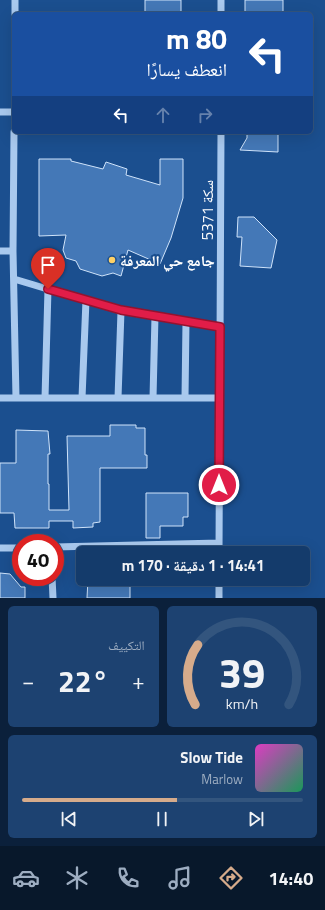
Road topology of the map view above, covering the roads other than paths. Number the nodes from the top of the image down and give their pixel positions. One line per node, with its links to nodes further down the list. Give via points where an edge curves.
1 (16, 0): 3 (street)
2 (221, 0): 4 (street)
3 (15, 12)
4 (221, 12)
5 (0, 112): 6 (street)
6 (12, 112)
7 (14, 134): 10 (street)
8 (221, 134): 17 (street, سكة 5371)
9 (0, 251): 10 (street)
10 (13, 251): 11 (street)
11 (14, 279): 12 (street); 19 (street)
12 (48, 289): 13 (street); 20 (street)
13 (86, 300): 14 (street); 21 (street)
14 (121, 310): 15 (street); 22 (street)
15 (155, 316): 16 (street); 23 (street)
16 (186, 321): 17 (street); 24 (street)
17 (220, 327): 25 (street, سكة 5371)
18 (0, 398): 19 (street)
19 (16, 398): 20 (street)
20 (45, 398): 21 (street)
21 (82, 398): 22 (street)
22 (118, 398): 23 (street)
23 (153, 398): 24 (street)
24 (184, 398): 25 (street)
25 (219, 398): 26 (street, سكة 5371)
26 (219, 543): 27 (street)
27 (64, 547)
28 (0, 548): 29 (street)
29 (12, 548)
30 (52, 586): 32 (street)
31 (219, 586): 33 (street)
32 (53, 598)
33 (219, 598)

